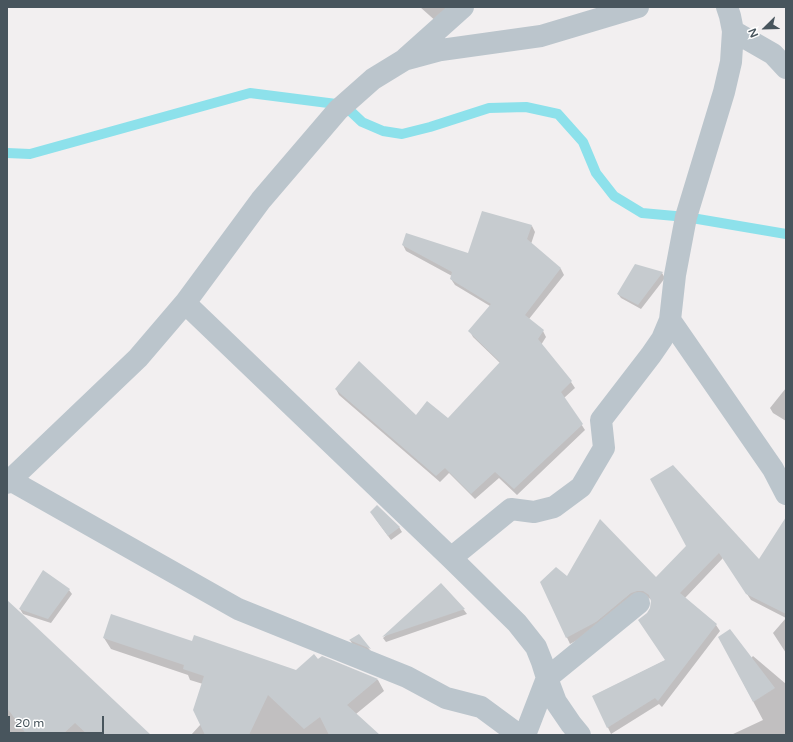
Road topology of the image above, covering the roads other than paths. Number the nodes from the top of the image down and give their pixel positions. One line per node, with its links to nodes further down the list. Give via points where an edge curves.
1 (463, 7): 5 (street)
2 (638, 7): 5 (street, via 541,36 441,50)
3 (727, 7): 4 (street)
4 (733, 31): 6 (street, via 773,54); 8 (street, via 731,62 724,92 686,217)
5 (404, 60): 7 (street, via 373,80 338,110 261,200)
6 (786, 68)
7 (185, 303): 9 (street, via 138,358); 11 (street)
8 (670, 320): 10 (street, via 773,469); 11 (street, via 662,339 651,355 601,420 604,448 581,487 554,507 534,512 511,509)
9 (8, 481): 14 (street, via 238,609 407,677 446,698 481,707)
10 (786, 494)
11 (451, 558): 13 (street, via 522,629 536,647)
12 (639, 603): 13 (street)
13 (547, 678): 15 (street); 16 (street, via 556,702)
14 (519, 735)
15 (525, 735)
16 (580, 735)

